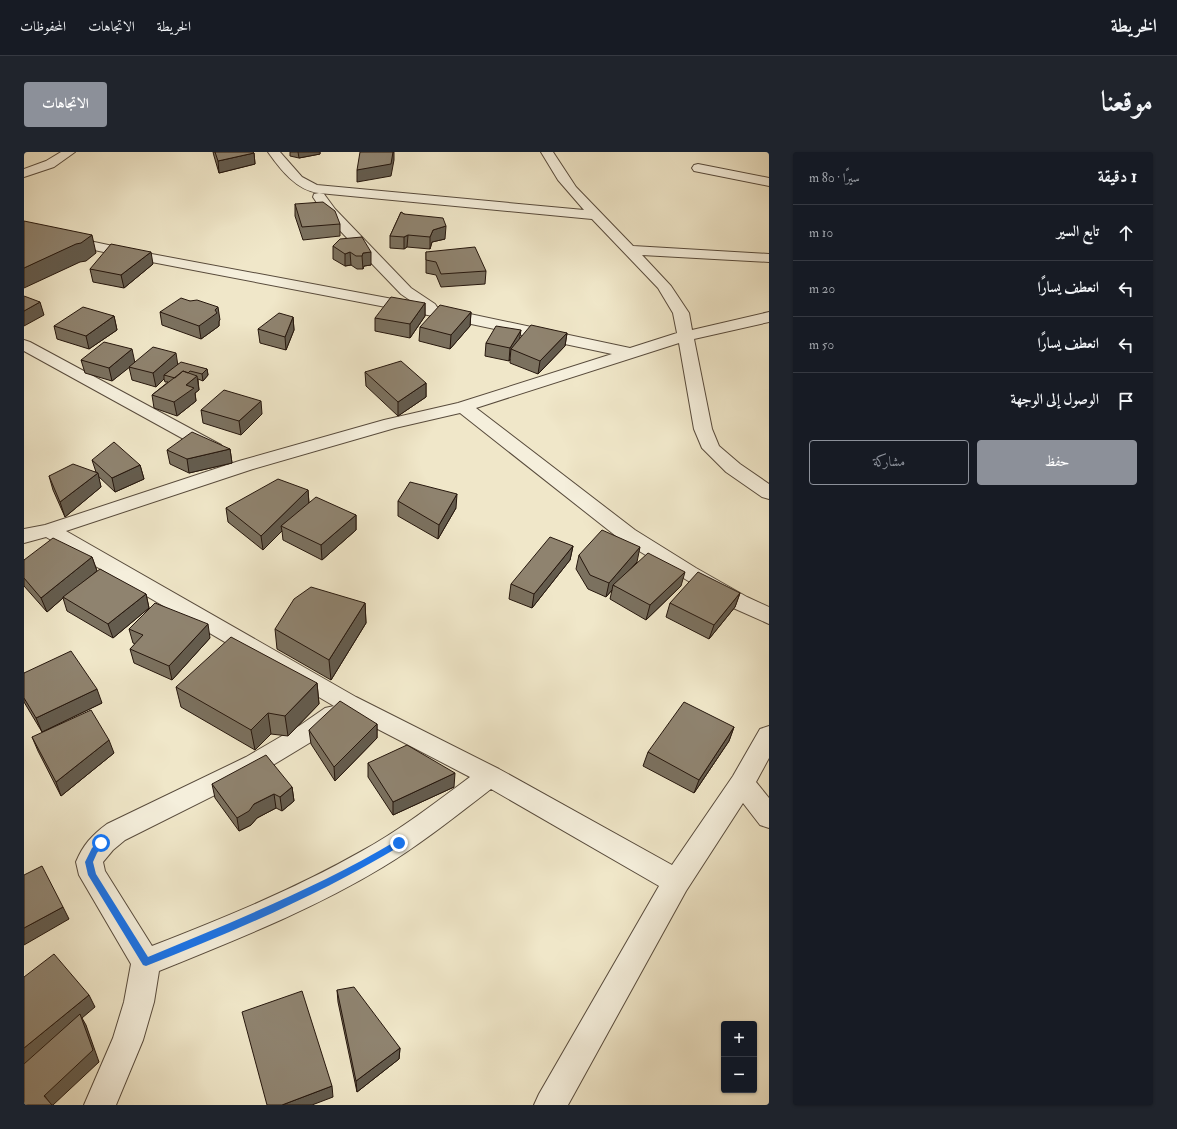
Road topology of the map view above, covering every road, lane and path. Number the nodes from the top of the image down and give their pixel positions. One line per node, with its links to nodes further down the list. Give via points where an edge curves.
1 (69, 152): 5 (street, via 50,164)
2 (274, 152): 7 (street, via 298,180)
3 (547, 152): 8 (street, via 562,177)
4 (698, 168): 6 (street)
5 (24, 173)
6 (769, 182)
7 (314, 189): 8 (street); 12 (street, via 330,212 406,291)
8 (596, 215): 10 (street)
9 (24, 231): 12 (street, via 141,256)
10 (631, 250): 11 (street); 14 (street, via 674,300 681,313)
11 (769, 258)
12 (438, 312): 16 (street)
13 (769, 317): 14 (street)
14 (685, 336): 16 (street); 19 (street, via 703,429 711,448 733,468)
15 (24, 345): 18 (street)
16 (629, 353): 17 (street)
17 (463, 407): 18 (street, via 390,424); 22 (street, via 628,535 739,602)
18 (246, 465): 20 (street)
19 (769, 493)
20 (49, 530): 21 (street); 23 (street)
21 (24, 536)
22 (769, 616)
23 (348, 703): 25 (street); 29 (street, via 275,753 116,832 94,850 89,862 92,875)
24 (769, 736): 26 (street)
25 (490, 776): 28 (street); 29 (street, via 424,826 372,860 295,899)
26 (742, 783): 27 (street); 28 (street)
27 (769, 817)
28 (676, 882): 31 (street)
29 (146, 962): 30 (street, via 140,1002 128,1040)
30 (100, 1105)
31 (550, 1105)

